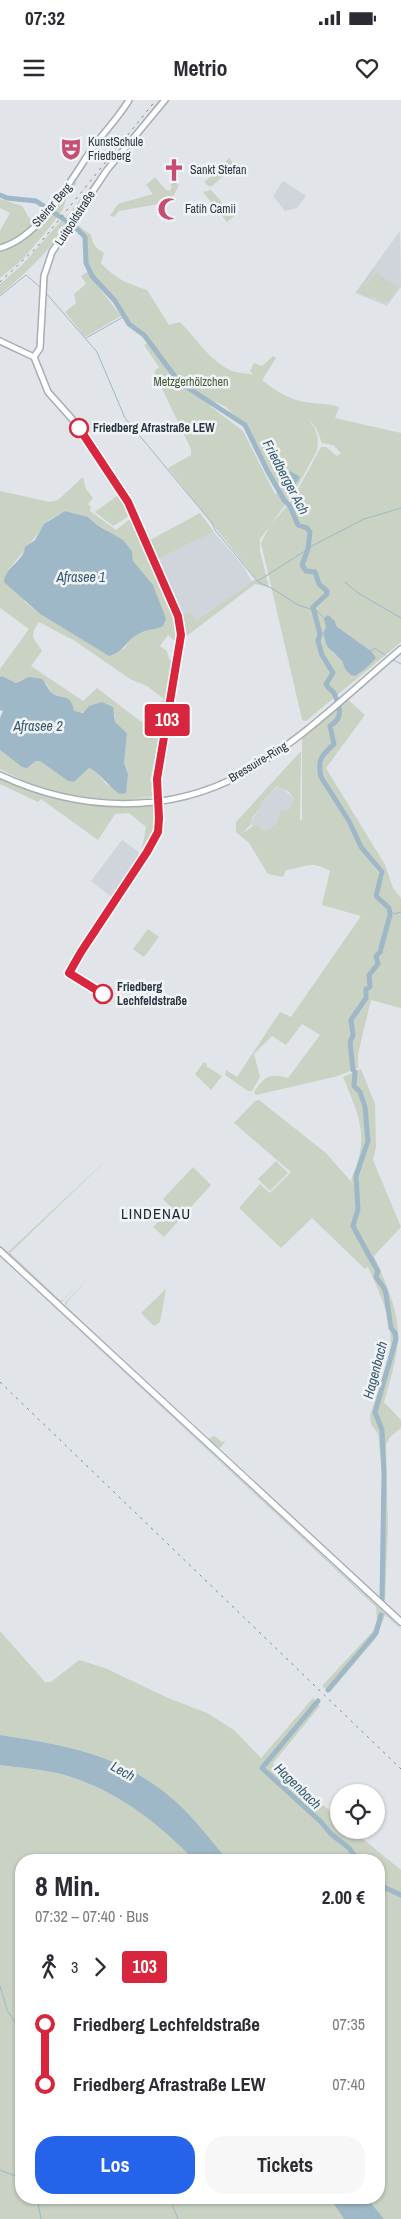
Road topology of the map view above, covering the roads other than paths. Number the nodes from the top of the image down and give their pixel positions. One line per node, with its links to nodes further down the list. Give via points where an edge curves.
1 (128, 100): 2 (street); 4 (street, Steirer Berg, via 57,202 18,240)
2 (133, 100)
3 (165, 100): 6 (street, Luitpoldstraße, via 107,170 52,252 43,283 40,348)
4 (0, 248)
5 (0, 341): 6 (street)
6 (34, 357): 9 (street, via 48,392 73,420 124,494 178,616 181,641 157,779)
7 (401, 650): 9 (street, Bressuire-Ring, via 286,746 242,774 197,793)
8 (0, 775): 9 (street, Bressuire-Ring, via 35,790 77,801 114,804)
9 (158, 802)
10 (0, 1250): 11 (main road)
11 (401, 1622)

